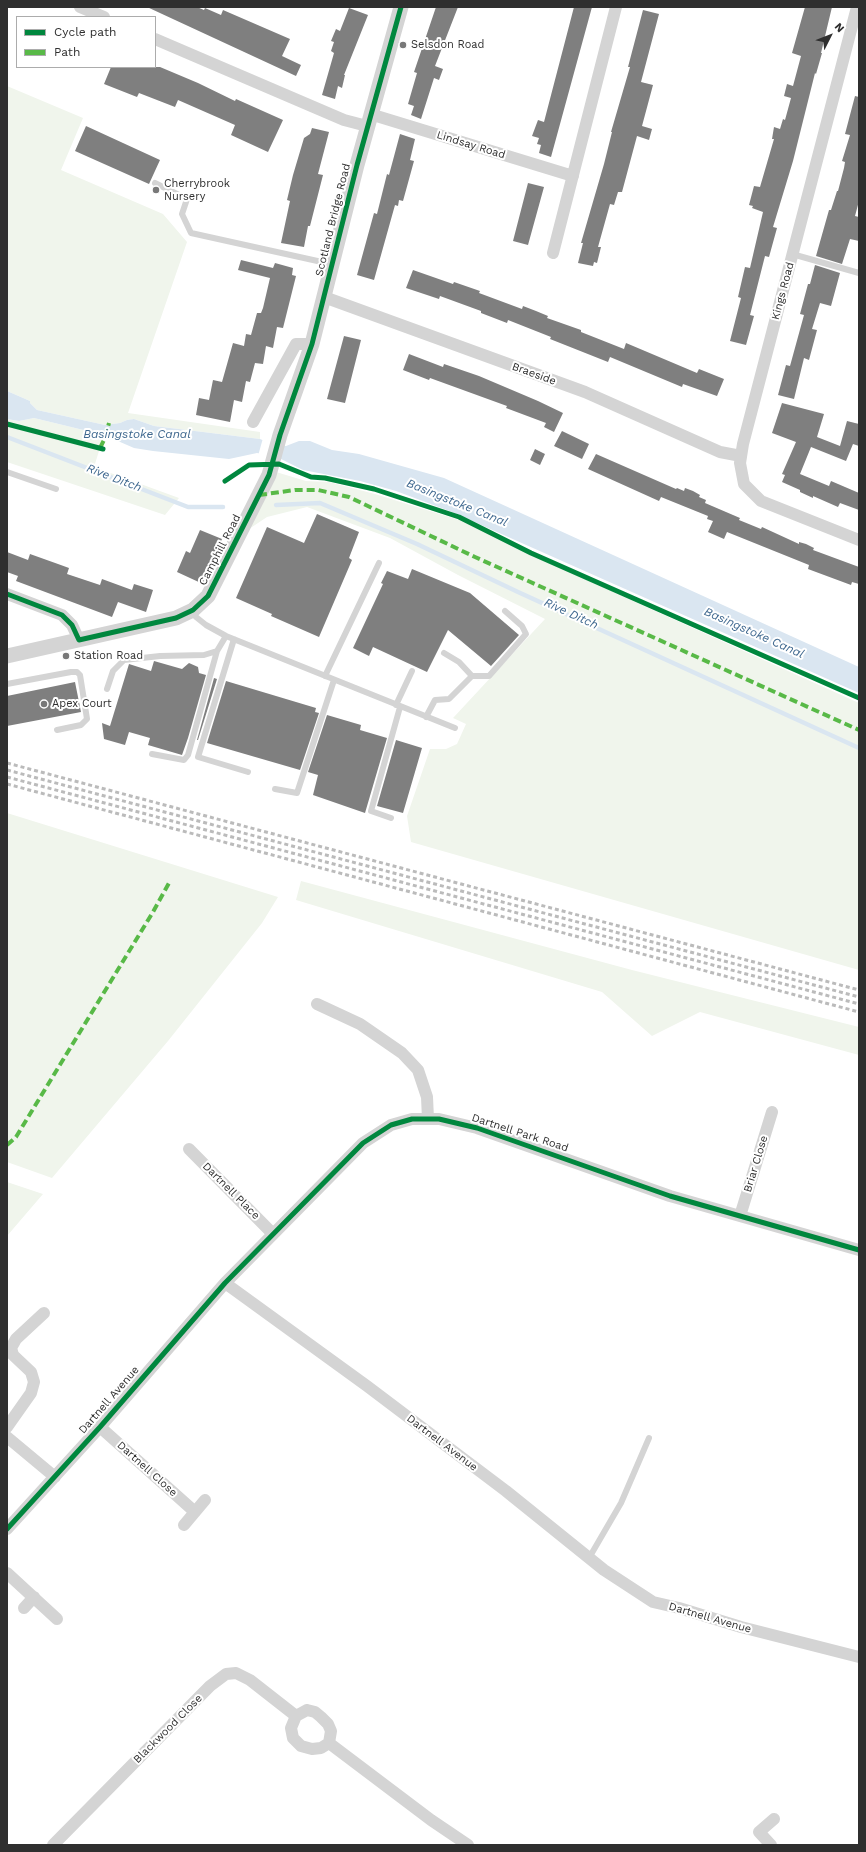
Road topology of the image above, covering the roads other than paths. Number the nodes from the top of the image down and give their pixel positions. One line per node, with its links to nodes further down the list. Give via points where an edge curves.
1 (80, 7): 5 (street)
2 (401, 7): 7 (street, Scotland Bridge Road)
3 (616, 7): 8 (street)
4 (857, 7): 11 (street, Kings Road)
5 (102, 16)
6 (156, 39): 7 (street, via 344,120)
7 (369, 120): 8 (street, Lindsay Road); 12 (street, Scotland Bridge Road)
8 (573, 176): 10 (street)
9 (156, 183): 12 (lane, via 187,199 182,214 191,233)
10 (552, 253)
11 (792, 254): 13 (lane); 18 (street, Kings Road)
12 (333, 264): 14 (street, Scotland Bridge Road)
13 (859, 273)
14 (324, 297): 15 (street, Scotland Bridge Road); 18 (street, Braeside, via 585,392 720,452)
15 (312, 344): 16 (street, via 296,344); 17 (street, Scotland Bridge Road)
16 (253, 422)
17 (280, 435): 24 (street, Camphill Road, via 269,475 210,592)
18 (741, 456): 21 (street, Kings Road, via 744,484 761,501)
19 (7, 472): 20 (lane)
20 (56, 489)
21 (859, 540)
22 (379, 563): 33 (lane)
23 (7, 594): 28 (street, via 65,616)
24 (193, 610): 26 (lane, via 196,617 206,625); 28 (street, Camphill Road, via 165,621)
25 (505, 611): 34 (lane, via 522,626 526,634 489,676)
26 (226, 636): 27 (lane); 29 (lane)
27 (234, 639): 33 (lane); 43 (lane, via 198,757)
28 (79, 640): 31 (street, Camphill Road)
29 (218, 652): 37 (lane, via 124,660 113,671); 42 (lane, via 188,755 184,760)
30 (444, 653): 34 (lane, via 459,662)
31 (7, 656)
32 (412, 671): 38 (lane)
33 (325, 676): 35 (lane)
34 (472, 676): 39 (lane, via 449,699 435,700)
35 (334, 680): 38 (lane); 44 (lane, via 297,793)
36 (7, 684): 41 (lane, via 77,672 80,675 86,722)
37 (107, 690)
38 (398, 706): 39 (lane); 45 (lane, via 371,811)
39 (426, 717): 40 (lane)
40 (455, 728)
41 (57, 730)
42 (152, 754)
43 (248, 772)
44 (275, 789)
45 (391, 818)
46 (317, 1004): 48 (street, via 360,1024 402,1053 418,1070 427,1097)
47 (772, 1112): 50 (street, Briar Close)
48 (428, 1119): 50 (street, Dartnell Park Road, via 477,1128 670,1196); 51 (street, Dartnell Park Road, via 412,1119 391,1125 363,1143)
49 (189, 1149): 51 (street, Dartnell Place)
50 (740, 1216): 52 (street, Dartnell Park Road)
51 (273, 1234): 53 (street, Dartnell Park Road)
52 (859, 1250)
53 (225, 1283): 56 (street, Dartnell Avenue); 64 (street, Dartnell Avenue, via 499,1486)
54 (44, 1313): 55 (street, via 16,1338 11,1348 13,1354 31,1372 34,1382 31,1393)
55 (7, 1427)
56 (100, 1427): 59 (street, Dartnell Avenue); 61 (street, Dartnell Close)
57 (7, 1437): 59 (street)
58 (649, 1438): 64 (lane, via 621,1503)
59 (55, 1477): 63 (street, Dartnell Avenue)
60 (205, 1500): 61 (street)
61 (195, 1512): 62 (street)
62 (184, 1524)
63 (7, 1529)
64 (589, 1558): 69 (street, Dartnell Avenue, via 653,1602)
65 (7, 1573): 66 (street)
66 (34, 1597): 67 (street); 68 (street)
67 (24, 1608)
68 (57, 1619)
69 (859, 1658)
70 (296, 1716): 71 (street, via 307,1710 315,1712 328,1724 331,1731); 71 (street, via 291,1728 293,1738 301,1746 321,1748); 73 (street, Blackwood Close, via 250,1680 236,1673 226,1674 210,1686)
71 (329, 1742): 74 (street)
72 (774, 1818): 75 (street, via 759,1832)
73 (53, 1845)
74 (468, 1845)
75 (771, 1845)

